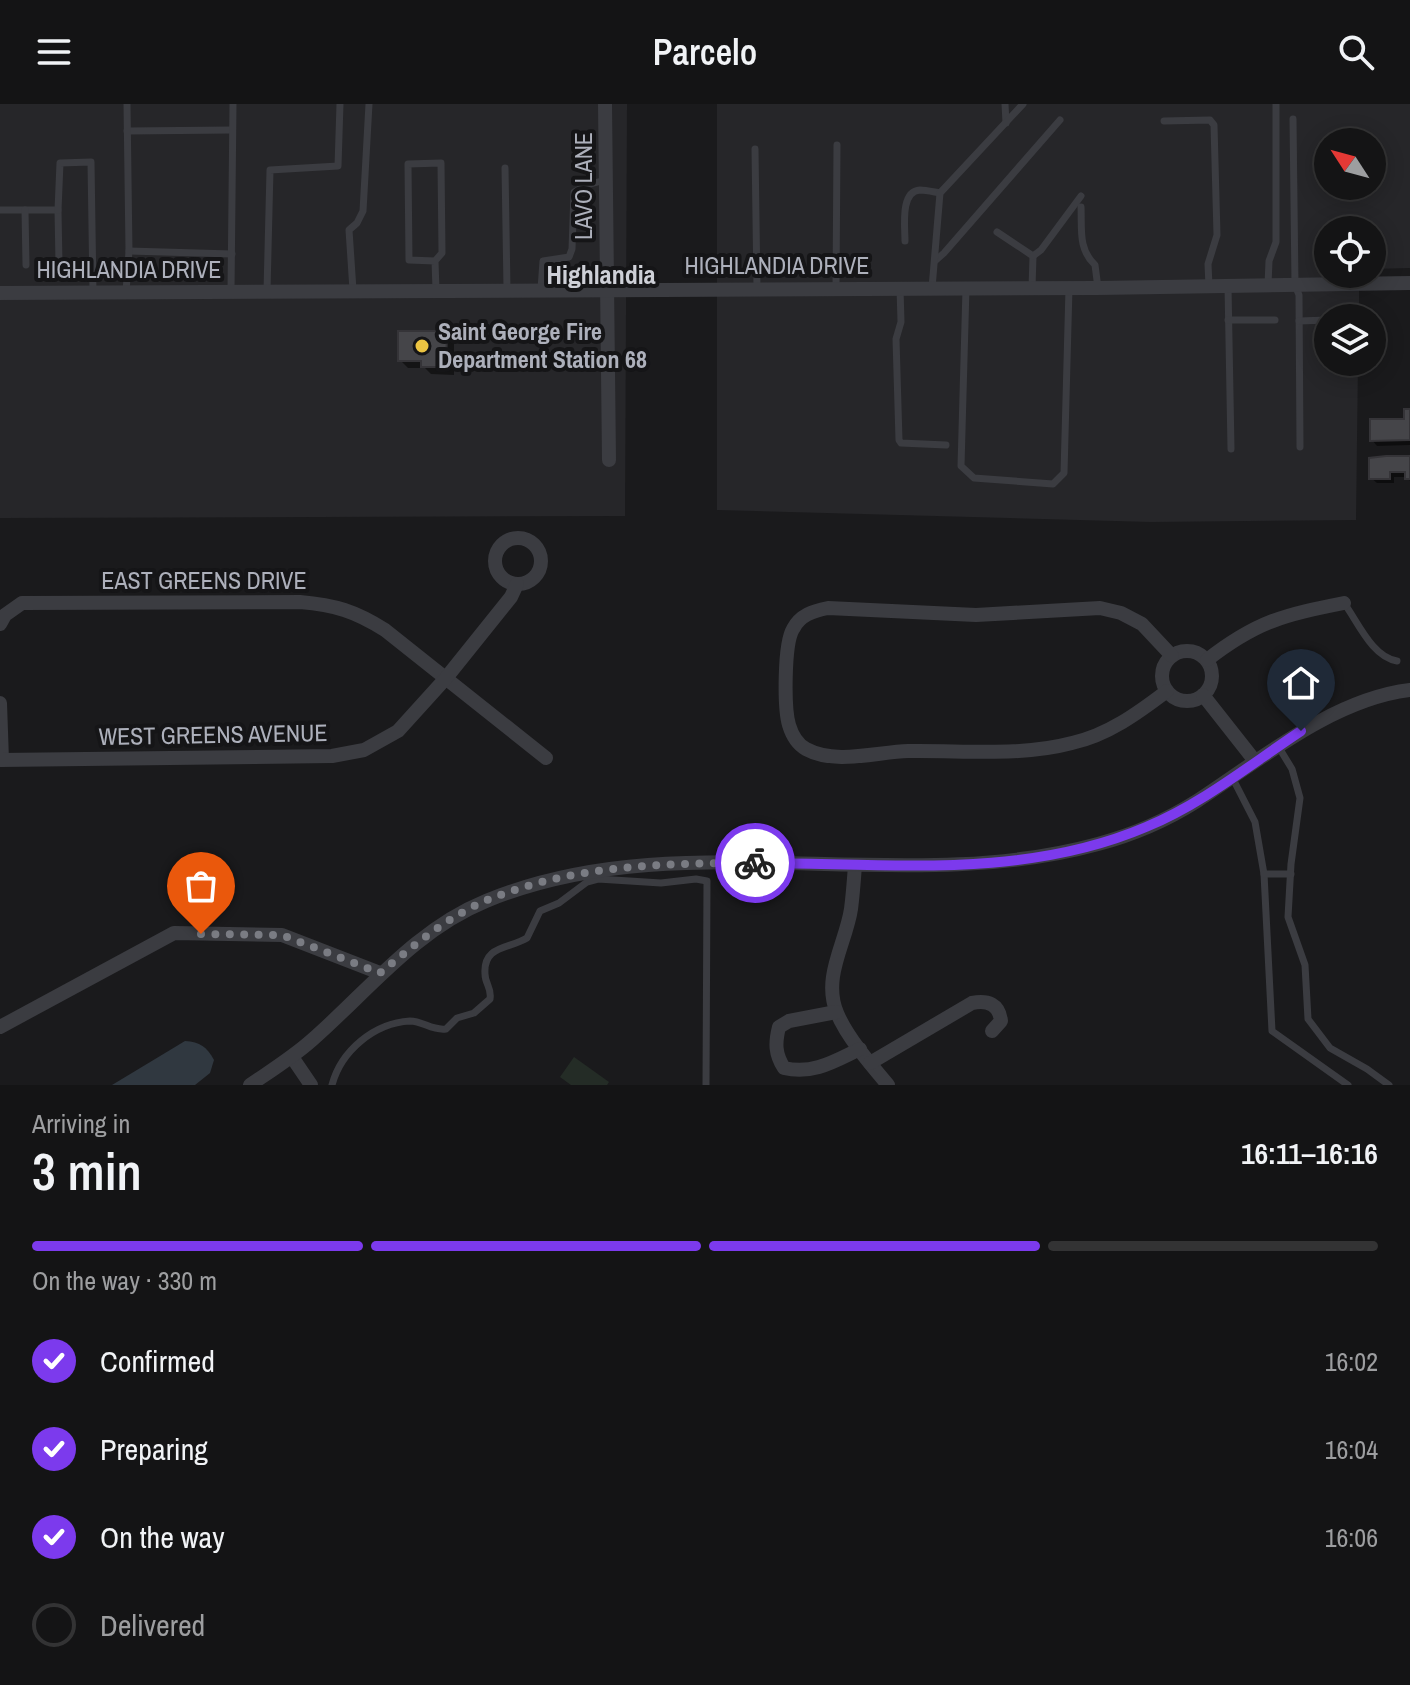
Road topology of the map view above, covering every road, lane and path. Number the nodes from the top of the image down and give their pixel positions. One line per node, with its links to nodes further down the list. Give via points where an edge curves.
1 (127, 104): 14 (lane)
2 (233, 104): 13 (lane)
3 (340, 104): 53 (lane, via 338,166 270,170)
4 (369, 104): 50 (lane, via 363,211 349,230)
5 (605, 104): 18 (street, LAVO LANE)
6 (1005, 104): 12 (lane)
7 (1023, 104): 12 (lane)
8 (1276, 104): 35 (lane, via 1276,242)
9 (1293, 119): 36 (lane)
10 (1060, 120): 31 (lane)
11 (1164, 121): 37 (lane, via 1210,120 1214,125 1217,235 1208,264)
12 (1006, 123): 19 (lane)
13 (232, 130): 14 (lane); 28 (lane)
14 (127, 131): 27 (lane)
15 (837, 145): 41 (lane)
16 (755, 149): 40 (lane)
17 (505, 168): 48 (lane)
18 (607, 180): 39 (street, LAVO LANE); 49 (lane, via 574,192 572,249 569,257 543,261)
19 (940, 193): 26 (lane, via 912,193 906,204); 31 (lane)
20 (1081, 196): 29 (lane)
21 (1081, 207): 47 (lane, via 1082,245 1095,265)
22 (0, 210): 23 (lane)
23 (25, 210): 24 (lane); 33 (lane)
24 (58, 210): 32 (lane); 54 (lane, via 60,163 91,162)
25 (997, 232): 29 (lane)
26 (905, 241)
27 (129, 251): 28 (lane); 55 (lane)
28 (232, 254): 52 (lane)
29 (1033, 256): 45 (lane)
30 (435, 261): 30 (lane, via 442,253 441,163 408,164 409,260); 51 (lane)
31 (935, 261): 43 (lane)
32 (59, 264)
33 (26, 265)
34 (1410, 283): 36 (street, HIGHLANDIA DRIVE)
35 (1268, 285): 36 (street, HIGHLANDIA DRIVE); 38 (street, HIGHLANDIA DRIVE)
36 (1295, 285): 60 (lane)
37 (1209, 286): 38 (street, HIGHLANDIA DRIVE); 47 (street, HIGHLANDIA DRIVE)
38 (1228, 286): 57 (lane)
39 (606, 288): 40 (street, HIGHLANDIA DRIVE); 49 (street, HIGHLANDIA DRIVE); 64 (street, LAVO LANE)
40 (757, 288): 41 (street, HIGHLANDIA DRIVE)
41 (836, 288): 42 (street, HIGHLANDIA DRIVE)
42 (900, 288): 43 (street, HIGHLANDIA DRIVE); 61 (lane, via 899,440)
43 (932, 288): 44 (street, HIGHLANDIA DRIVE)
44 (966, 288): 45 (street, HIGHLANDIA DRIVE); 46 (lane, via 961,466 974,478 1053,484 1064,473)
45 (1032, 288): 46 (street, HIGHLANDIA DRIVE)
46 (1069, 288): 47 (street, HIGHLANDIA DRIVE)
47 (1098, 288)
48 (507, 289): 49 (street, HIGHLANDIA DRIVE); 51 (street, HIGHLANDIA DRIVE)
49 (541, 289)
50 (353, 290): 51 (street, HIGHLANDIA DRIVE); 53 (street, HIGHLANDIA DRIVE)
51 (436, 290)
52 (231, 291): 53 (street, HIGHLANDIA DRIVE); 55 (street, HIGHLANDIA DRIVE)
53 (267, 291)
54 (93, 292): 55 (street, HIGHLANDIA DRIVE); 56 (street, HIGHLANDIA DRIVE)
55 (126, 292)
56 (0, 293)
57 (1228, 320): 58 (lane); 63 (lane)
58 (1275, 320)
59 (1314, 320): 60 (lane)
60 (1299, 321): 62 (lane)
61 (946, 445)
62 (1300, 447)
63 (1231, 449)
64 (609, 460)
65 (517, 584): 71 (street, WEST GREENS AVENUE)
66 (1344, 603): 69 (street, via 1280,616); 70 (lane, via 1378,653)
67 (3, 619): 71 (street, EAST GREENS DRIVE, via 22,603 330,604 385,630)
68 (1172, 656): 69 (street, via 1191,651); 73 (street, via 1162,673); 73 (street, via 1142,624 1100,608 976,615 828,608 799,620 786,647 788,721 794,736 803,747 836,756 1035,750 1074,743 1108,730)
69 (1207, 660): 74 (street, via 1212,680)
70 (1397, 661)
71 (446, 678): 77 (street, EAST GREENS DRIVE); 78 (street, WEST GREENS AVENUE, via 398,731 364,750 332,756)
72 (1410, 690): 76 (street, via 1352,707)
73 (1167, 691): 74 (street, via 1181,700)
74 (1203, 695): 79 (street)
75 (0, 703): 78 (street)
76 (1278, 746): 79 (street); 83 (lane, via 1300,798)
77 (546, 758)
78 (1, 760)
79 (1255, 761): 80 (street)
80 (1232, 777): 81 (street, via 1147,827 1087,847 957,866); 82 (lane, via 1255,822)
81 (855, 865): 84 (street, via 614,867 547,880 483,902 426,935); 85 (street, via 851,911 833,967)
82 (1264, 874): 83 (lane); 96 (lane, via 1272,1031)
83 (1291, 874): 97 (lane, via 1288,917 1305,965 1308,1019 1330,1048)
84 (380, 973): 86 (street, via 282,935 174,933); 89 (street)
85 (836, 1012): 88 (street); 88 (street, via 779,1027 777,1058 784,1068 798,1071 823,1067)
86 (0, 1027)
87 (992, 1031): 90 (street, via 1001,1021 1000,1012 984,1001 972,1003)
88 (860, 1049): 90 (street)
89 (292, 1057): 91 (street); 92 (street)
90 (870, 1063): 95 (street)
91 (250, 1085)
92 (311, 1085)
93 (332, 1085): 94 (lane, via 355,1046 378,1028 411,1021 446,1029 482,1007 490,999 484,968 489,955 527,938 540,911 587,882 607,879 707,881)
94 (706, 1085)
95 (888, 1085)
96 (1348, 1085)
97 (1389, 1085)

